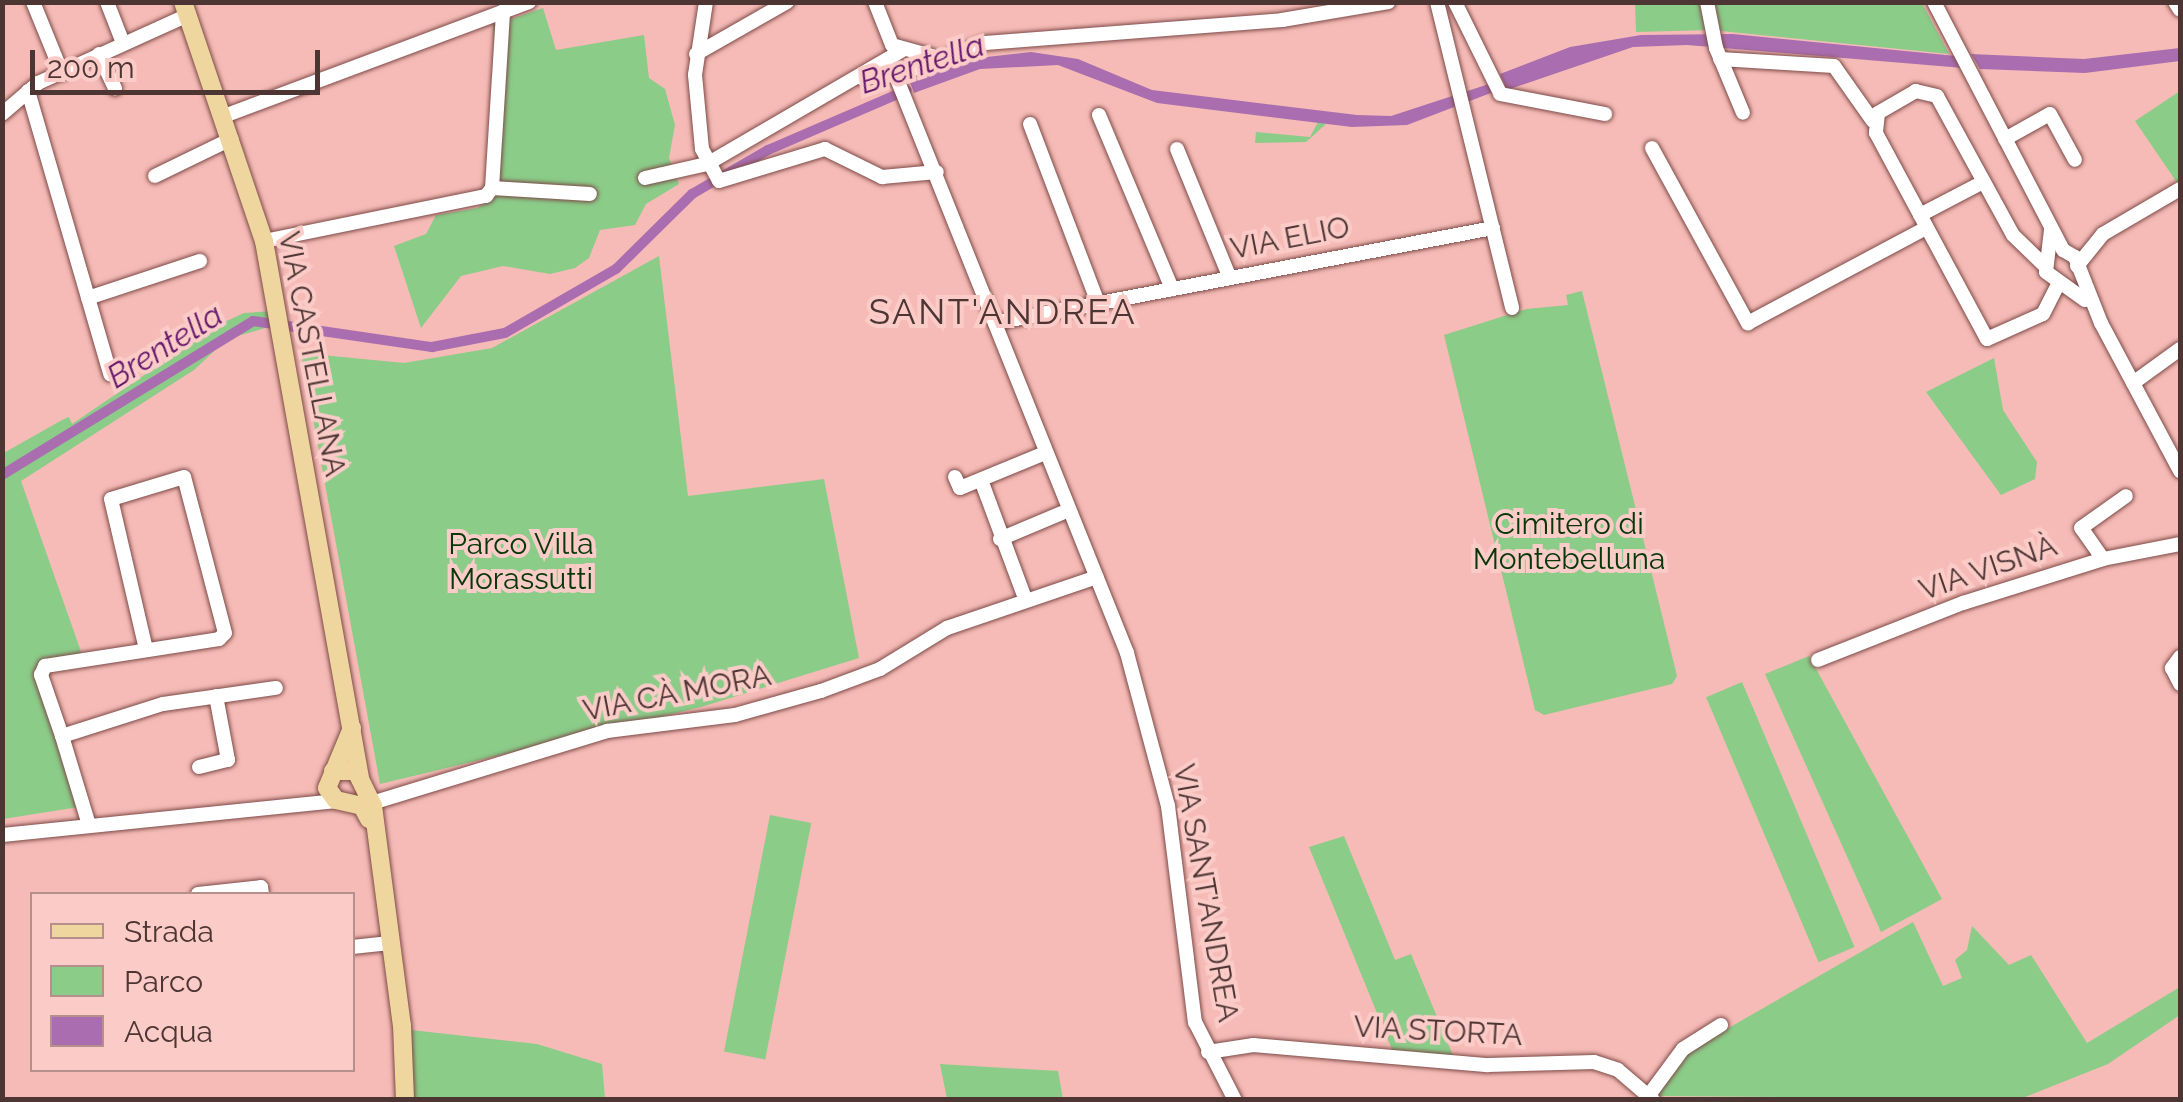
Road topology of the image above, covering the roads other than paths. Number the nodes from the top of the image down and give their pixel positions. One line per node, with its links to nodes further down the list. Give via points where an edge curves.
1 (33, 2): 24 (street)
2 (107, 2): 18 (street)
3 (529, 2): 16 (street)
4 (706, 2): 21 (street)
5 (787, 2): 21 (street)
6 (875, 2): 22 (street)
7 (1284, 2): 17 (street)
8 (1388, 2): 17 (street)
9 (1438, 2): 51 (street)
10 (1455, 2): 30 (street, via 1497,88)
11 (1707, 2): 19 (street)
12 (1934, 2): 37 (street)
13 (2175, 2): 15 (street)
14 (185, 9): 18 (street); 33 (main road, VIA CASTELLANA)
15 (2180, 10)
16 (503, 12): 33 (street); 46 (street)
17 (1282, 20): 23 (street, via 1054,34)
18 (123, 43): 20 (street)
19 (1718, 53): 31 (street); 34 (street, via 1834,66)
20 (99, 54): 24 (street); 27 (street)
21 (696, 54): 41 (street)
22 (894, 54): 23 (street); 25 (street); 26 (street); 26 (street)
23 (937, 55): 26 (street)
24 (62, 72): 28 (street)
25 (862, 78): 26 (street); 41 (street)
26 (902, 78): 42 (street, VIA SANT'ANDREA)
27 (115, 89)
28 (28, 91): 29 (street); 61 (street)
29 (2, 114)
30 (1606, 114)
31 (1742, 114)
32 (1099, 115): 60 (street)
33 (224, 116): 36 (main road, VIA CASTELLANA)
34 (1874, 121): 45 (street, via 1916,91 1931,91); 50 (street)
35 (1030, 124): 62 (street)
36 (232, 139): 43 (street); 52 (main road, VIA CASTELLANA)
37 (2005, 140): 40 (street, via 2050,114); 49 (street)
38 (1652, 148): 50 (street, via 1748,323)
39 (1178, 149): 58 (street)
40 (2076, 160)
41 (707, 164): 42 (street, via 719,181 825,149 882,176); 44 (street)
42 (937, 172): 65 (street, VIA SANT'ANDREA)
43 (155, 176)
44 (646, 178)
45 (1984, 182): 50 (street); 55 (street, via 2013,235)
46 (492, 188): 48 (street); 52 (street, via 472,203 405,207)
47 (2180, 189): 53 (street)
48 (590, 194)
49 (2048, 219): 54 (street); 55 (street)
50 (1923, 222): 59 (street, via 1987,339 2043,314)
51 (1493, 228): 58 (street, VIA ELIO); 63 (street)
52 (264, 241): 86 (main road, VIA CASTELLANA)
53 (2092, 244): 54 (street); 57 (street)
54 (2066, 250): 55 (street); 57 (street)
55 (2046, 261): 59 (street)
56 (200, 262): 61 (street)
57 (2076, 268): 59 (street); 64 (street)
58 (1230, 278): 60 (street, VIA ELIO)
59 (2061, 282): 64 (street)
60 (1172, 288): 62 (street, VIA ELIO)
61 (88, 298): 67 (street)
62 (1098, 304): 65 (street, VIA ELIO)
63 (1512, 308)
64 (2098, 316): 68 (street)
65 (995, 324): 69 (street, VIA SANT'ANDREA)
66 (2180, 349): 68 (street)
67 (110, 374)
68 (2133, 384): 70 (street)
69 (1046, 453): 72 (street); 78 (street, VIA SANT'ANDREA)
70 (2180, 471)
71 (956, 477): 72 (street, via 960,488)
72 (980, 480): 75 (street)
73 (2126, 496): 77 (street, via 2081,528)
74 (1062, 513): 75 (street)
75 (1000, 539): 79 (street)
76 (2180, 544): 77 (street, VIA VISNÀ)
77 (2103, 559): 82 (street, VIA VISNÀ)
78 (1097, 577): 93 (street, VIA CÀ MORA, via 984,613 880,668 804,696 735,715 607,731); 102 (street, VIA SANT'ANDREA, via 1127,653 1168,806 1195,1022)
79 (1022, 592)
80 (146, 650): 80 (street, via 219,639 226,630 184,477 111,499); 87 (street, via 48,665 41,675)
81 (2180, 657): 83 (street, via 2172,668)
82 (1818, 660)
83 (2180, 684)
84 (276, 688): 85 (street)
85 (216, 696): 87 (street, via 163,704); 88 (street, via 228,760)
86 (352, 724): 89 (main road); 90 (main road, VIA CASTELLANA)
87 (62, 736): 94 (street)
88 (199, 767)
89 (332, 772): 90 (main road, via 348,768); 91 (main road, via 327,788); 92 (street)
90 (361, 780): 91 (main road, via 360,793); 93 (main road, VIA CASTELLANA)
91 (343, 802): 92 (street); 96 (main road, VIA CASTELLANA, via 364,808)
92 (294, 803): 94 (street)
93 (372, 804): 96 (main road, VIA CASTELLANA)
94 (88, 824): 95 (street)
95 (2, 835)
96 (376, 844): 99 (main road, VIA CASTELLANA)
97 (216, 892): 98 (street)
98 (262, 892)
99 (390, 943): 100 (street); 104 (main road, VIA CASTELLANA)
100 (355, 947)
101 (1721, 1025): 103 (street, via 1682,1049)
102 (1208, 1052): 103 (street, VIA STORTA, via 1253,1045 1488,1065 1594,1062 1618,1070); 105 (street, VIA SANT'ANDREA)
103 (1651, 1097)
104 (405, 1100)
105 (1235, 1100)

